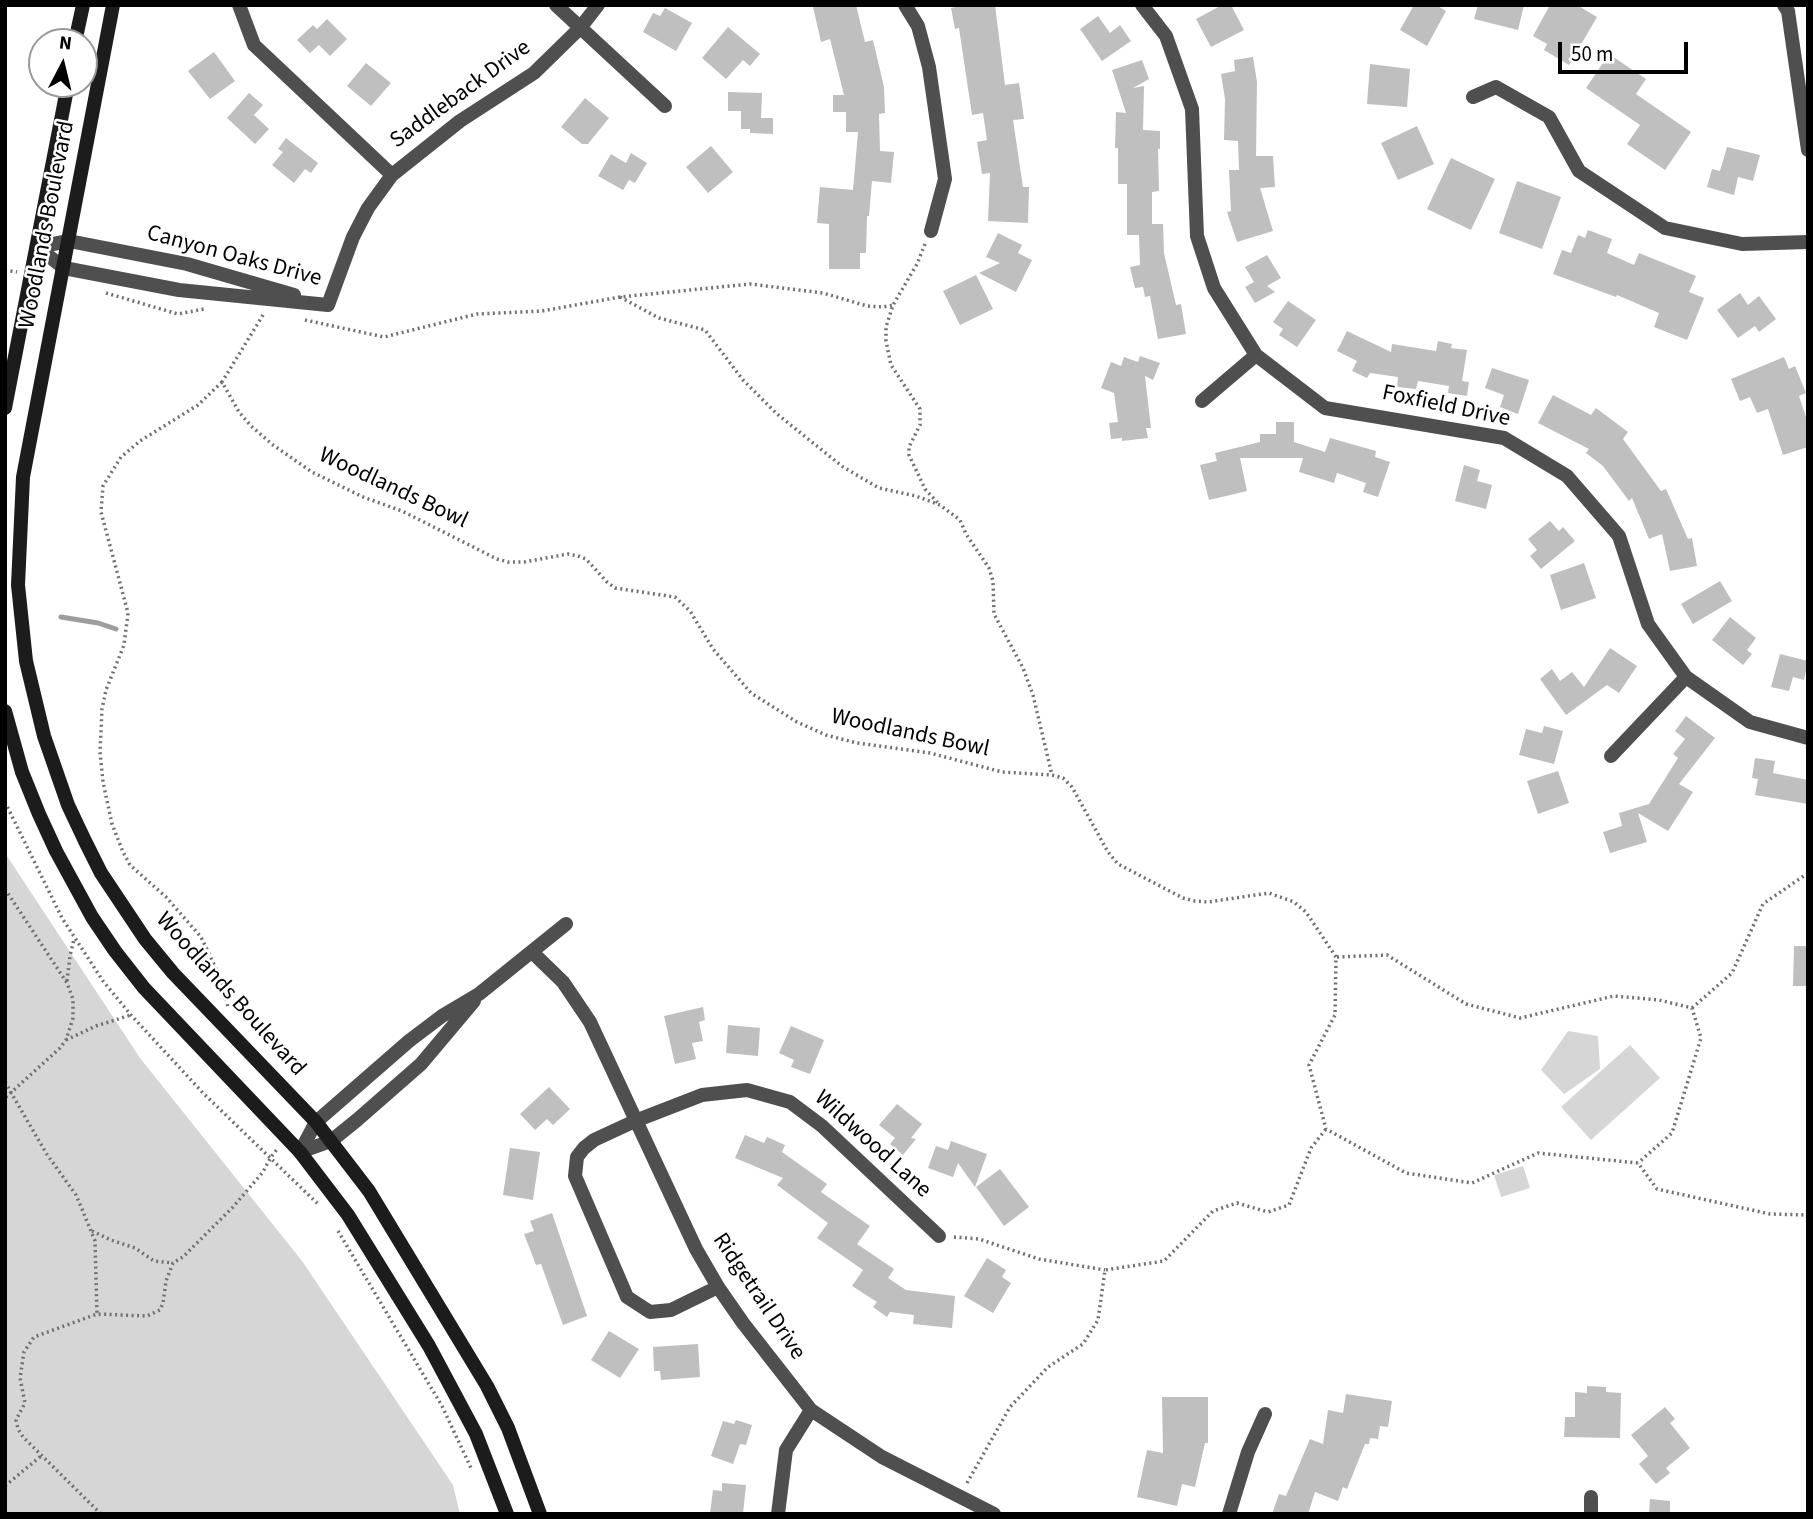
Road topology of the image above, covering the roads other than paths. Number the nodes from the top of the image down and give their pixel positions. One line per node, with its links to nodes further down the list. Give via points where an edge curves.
1 (82, 5): 9 (street)
2 (113, 5): 17 (street, Woodlands Boulevard)
3 (239, 5): 15 (street, via 254,45)
4 (556, 5): 10 (street)
5 (598, 5): 10 (street, Saddleback Drive)
6 (905, 5): 16 (street, via 918,26 929,67 945,179)
7 (1142, 5): 22 (street, Foxfield Drive, via 1166,36 1192,109 1197,236 1214,288)
8 (1784, 5): 14 (street)
9 (78, 28)
10 (580, 28): 13 (street); 15 (street, Saddleback Drive, via 534,74 460,121)
11 (1473, 97): 18 (street, via 1496,87 1549,117 1579,171 1665,228 1742,244)
12 (65, 98): 19 (street, Woodlands Boulevard)
13 (665, 106)
14 (1808, 150)
15 (392, 175): 21 (street, Saddleback Drive, via 353,237)
16 (931, 231)
17 (69, 241): 19 (street, Canyon Oaks Drive); 20 (street, Woodlands Boulevard); 21 (street, Canyon Oaks Drive, via 187,264)
18 (1808, 242)
19 (37, 247): 20 (street, Canyon Oaks Drive); 24 (street, Woodlands Boulevard)
20 (64, 268): 21 (street, Canyon Oaks Drive, via 179,290); 33 (street, Woodlands Boulevard, via 23,477 18,548 26,661 44,736 85,841 145,939)
21 (328, 306)
22 (1256, 355): 23 (street); 25 (street, Foxfield Drive, via 1325,408 1504,438 1567,476 1619,536 1648,624)
23 (1202, 401)
24 (5, 408)
25 (1686, 677): 27 (street, Foxfield Drive, via 1750,722); 28 (street)
26 (5, 711): 35 (street, via 39,814 73,883 115,951 144,988)
27 (1808, 738)
28 (1611, 756)
29 (566, 924): 30 (street)
30 (532, 952): 31 (street); 32 (street, Ridgetrail Drive, via 584,1011)
31 (479, 994): 33 (street, via 409,1041); 34 (street, via 421,1064)
32 (635, 1121): 36 (street, Wildwood Lane, via 702,1095 747,1090 790,1102 822,1126); 37 (street, Ridgetrail Drive); 37 (street, Wildwood Lane, via 594,1140 574,1166 578,1186 627,1297 650,1312 671,1310)
33 (316, 1122): 34 (street, Woodlands Boulevard); 35 (street)
34 (331, 1141): 35 (street); 42 (street, Woodlands Boulevard, via 369,1191 487,1386)
35 (300, 1152): 41 (street, via 348,1215 429,1346 476,1434)
36 (939, 1236)
37 (718, 1287): 38 (street, Ridgetrail Drive)
38 (811, 1410): 43 (street, via 786,1450); 44 (street, Ridgetrail Drive, via 882,1457)
39 (1265, 1414): 45 (street)
40 (1591, 1497): 46 (street)
41 (507, 1514)
42 (540, 1514)
43 (778, 1514)
44 (994, 1514)
45 (1229, 1514)
46 (1591, 1514)

